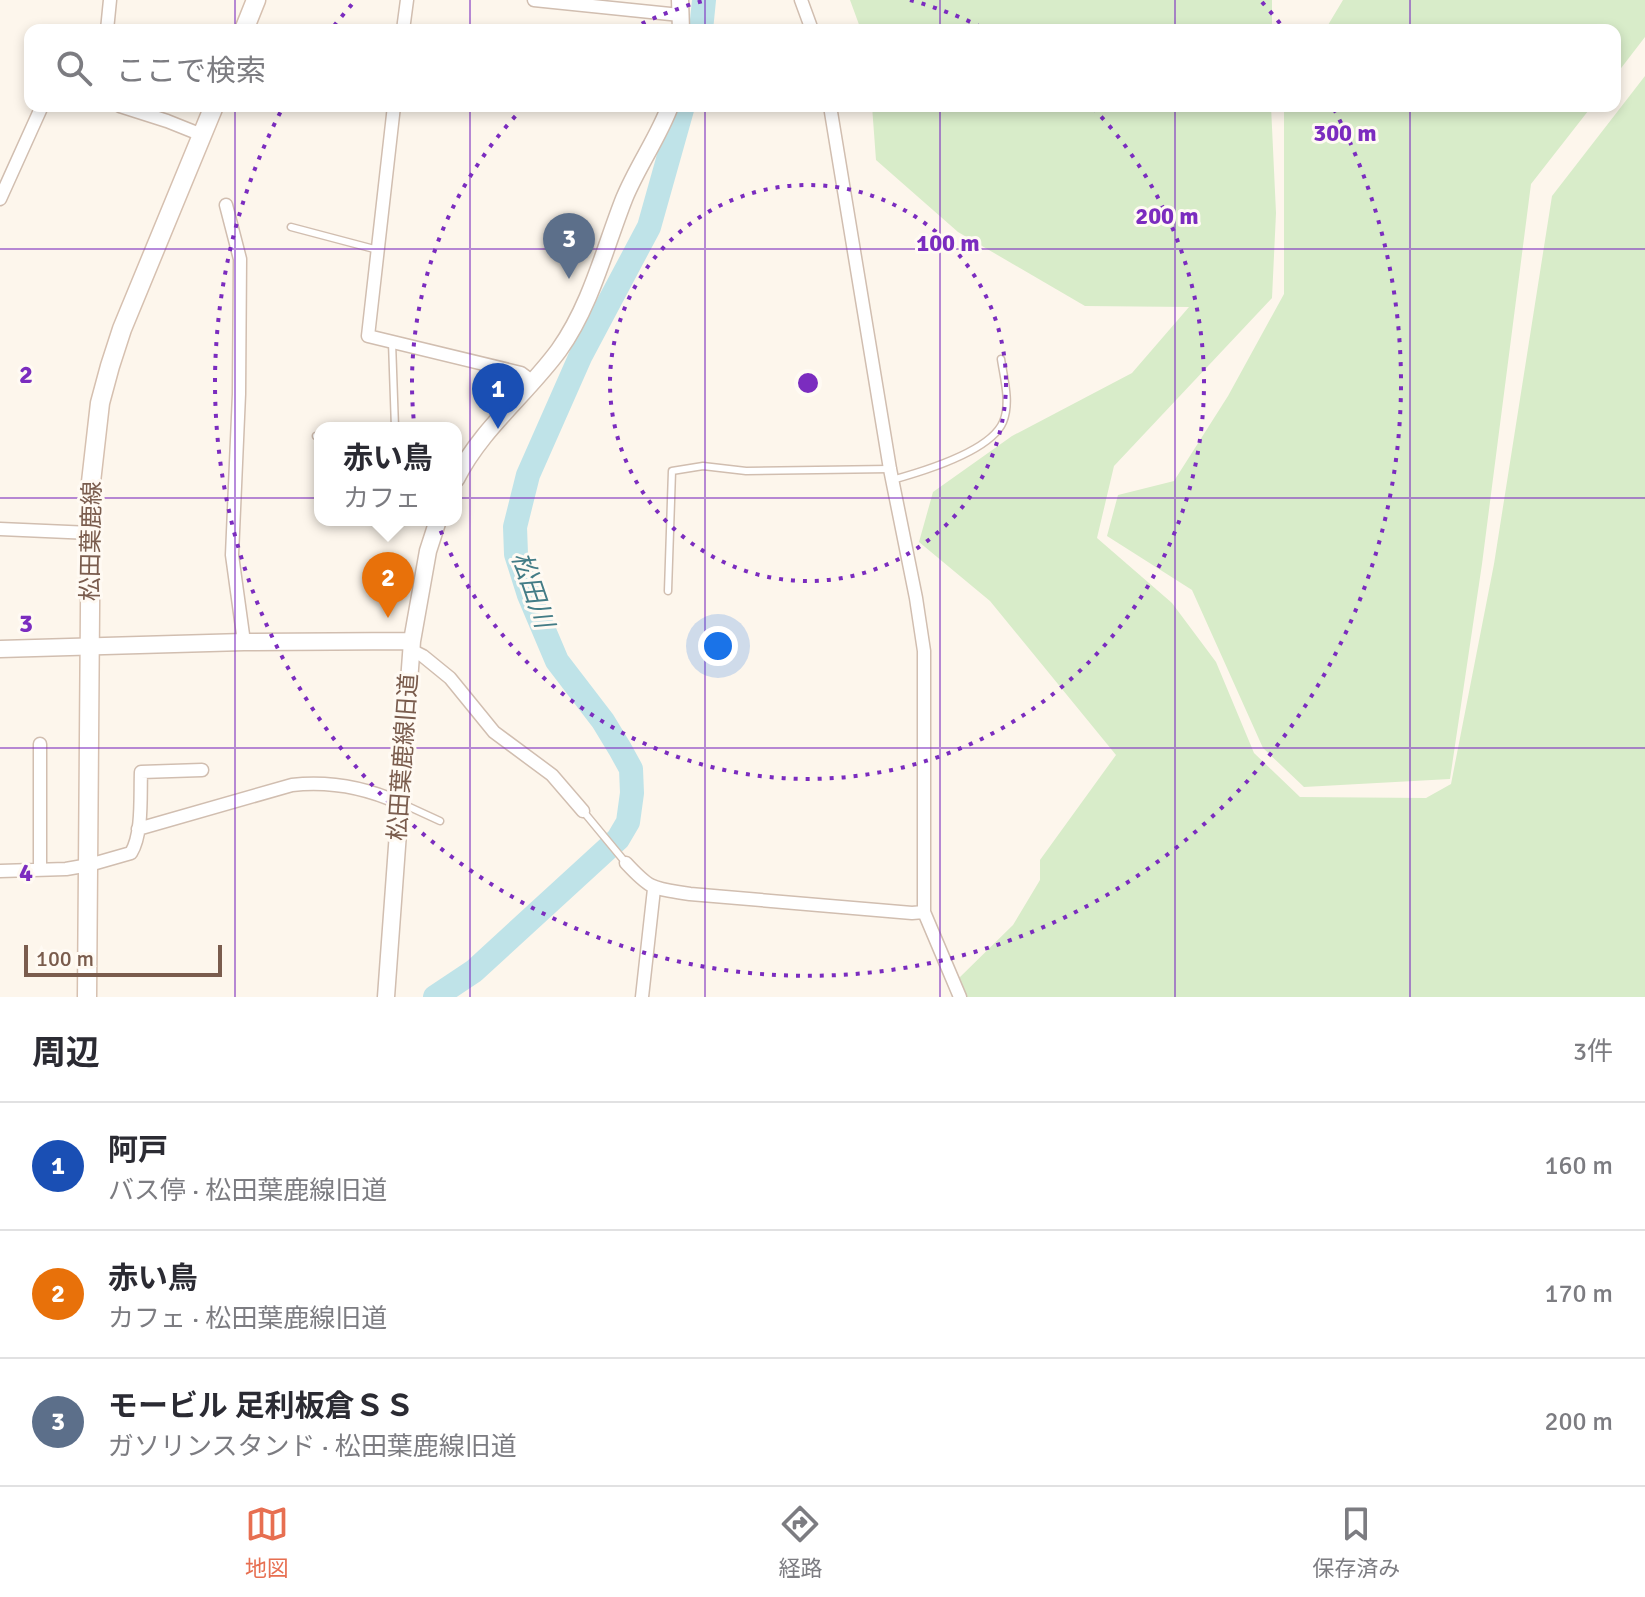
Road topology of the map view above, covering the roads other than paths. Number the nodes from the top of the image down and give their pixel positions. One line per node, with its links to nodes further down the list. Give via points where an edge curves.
1 (110, 0): 7 (street)
2 (256, 0): 8 (main road)
3 (407, 0): 9 (street)
4 (534, 0): 6 (street)
5 (801, 0): 10 (street)
6 (680, 15)
7 (108, 24)
8 (246, 24)
9 (404, 24)
10 (810, 24)
11 (39, 112): 18 (street)
12 (139, 112): 17 (street)
13 (212, 112): 17 (main road, 松田葉鹿線)
14 (393, 112): 21 (street)
15 (668, 112): 24 (street, via 625,196 576,322)
16 (831, 112): 27 (street)
17 (202, 135): 30 (main road, 松田葉鹿線, via 110,366 95,444)
18 (0, 199)
19 (226, 205): 32 (street, via 240,259 232,555)
20 (291, 227): 21 (lane)
21 (378, 250): 22 (street, via 368,336)
22 (392, 342): 24 (street, via 521,373); 25 (lane)
23 (1001, 359): 27 (lane, via 1006,398 997,430 945,464)
24 (533, 382): 26 (street)
25 (395, 422)
26 (462, 469)
27 (891, 474): 31 (lane, via 703,466 672,471); 47 (street, via 924,651)
28 (436, 526): 33 (street, 松田葉鹿線旧道)
29 (0, 529): 30 (street)
30 (91, 533): 34 (main road, 松田葉鹿線)
31 (668, 591)
32 (244, 642): 33 (street); 34 (street)
33 (411, 645): 38 (street, 松田葉鹿線旧道); 39 (street, via 450,678 494,732 552,775)
34 (90, 646): 35 (street); 43 (main road, 松田葉鹿線)
35 (0, 649)
36 (40, 744): 44 (street)
37 (202, 770): 41 (street, via 141,772)
38 (399, 803): 40 (lane); 41 (street, via 317,782); 49 (street, 松田葉鹿線旧道)
39 (583, 811): 42 (lane)
40 (440, 821)
41 (138, 829): 43 (street, via 131,853)
42 (626, 863): 46 (street)
43 (89, 865): 44 (street); 48 (main road, 松田葉鹿線)
44 (40, 870): 45 (street)
45 (0, 871)
46 (654, 889): 47 (street); 50 (street)
47 (924, 912): 51 (street)
48 (87, 997)
49 (386, 997)
50 (642, 997)
51 (960, 997)

